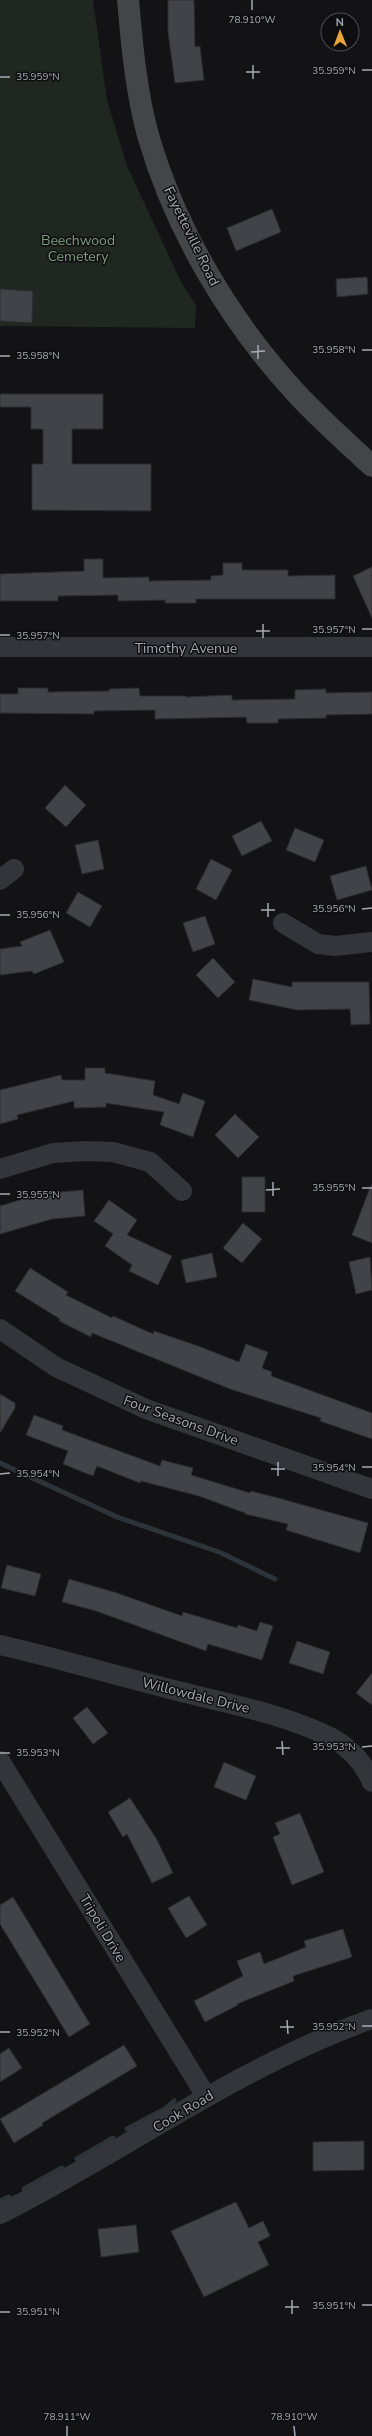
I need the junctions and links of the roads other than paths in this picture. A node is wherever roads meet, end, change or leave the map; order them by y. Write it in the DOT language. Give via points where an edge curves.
graph roads {
  1 [pos="128,0"];
  2 [pos="372,466"];
  3 [pos="0,647"];
  4 [pos="372,647"];
  5 [pos="282,923"];
  6 [pos="372,942"];
  7 [pos="0,1169"];
  8 [pos="182,1191"];
  9 [pos="0,1329"];
  10 [pos="372,1489"];
  11 [pos="0,1645"];
  12 [pos="1,1765"];
  13 [pos="372,1782"];
  14 [pos="372,2019"];
  15 [pos="206,2096"];
  16 [pos="0,2214"];
  1 -- 2 [label="main road, Fayetteville Road" via="136,73 148,134 170,195 203,265 235,315 286,381"];
  3 -- 4 [label="street, Timothy Avenue"];
  5 -- 6 [label="street" via="318,944 335,946"];
  7 -- 8 [label="street" via="53,1153 87,1150 113,1152 150,1162"];
  9 -- 10 [label="street, Four Seasons Drive" via="56,1367 146,1409"];
  11 -- 13 [label="street, Willowdale Drive" via="258,1711 309,1728 333,1739 350,1751 359,1760"];
  12 -- 15 [label="street, Tripoli Drive"];
  14 -- 15 [label="street, Cook Road" via="286,2054"];
  15 -- 16 [label="street, Cook Road" via="73,2175"];
}
